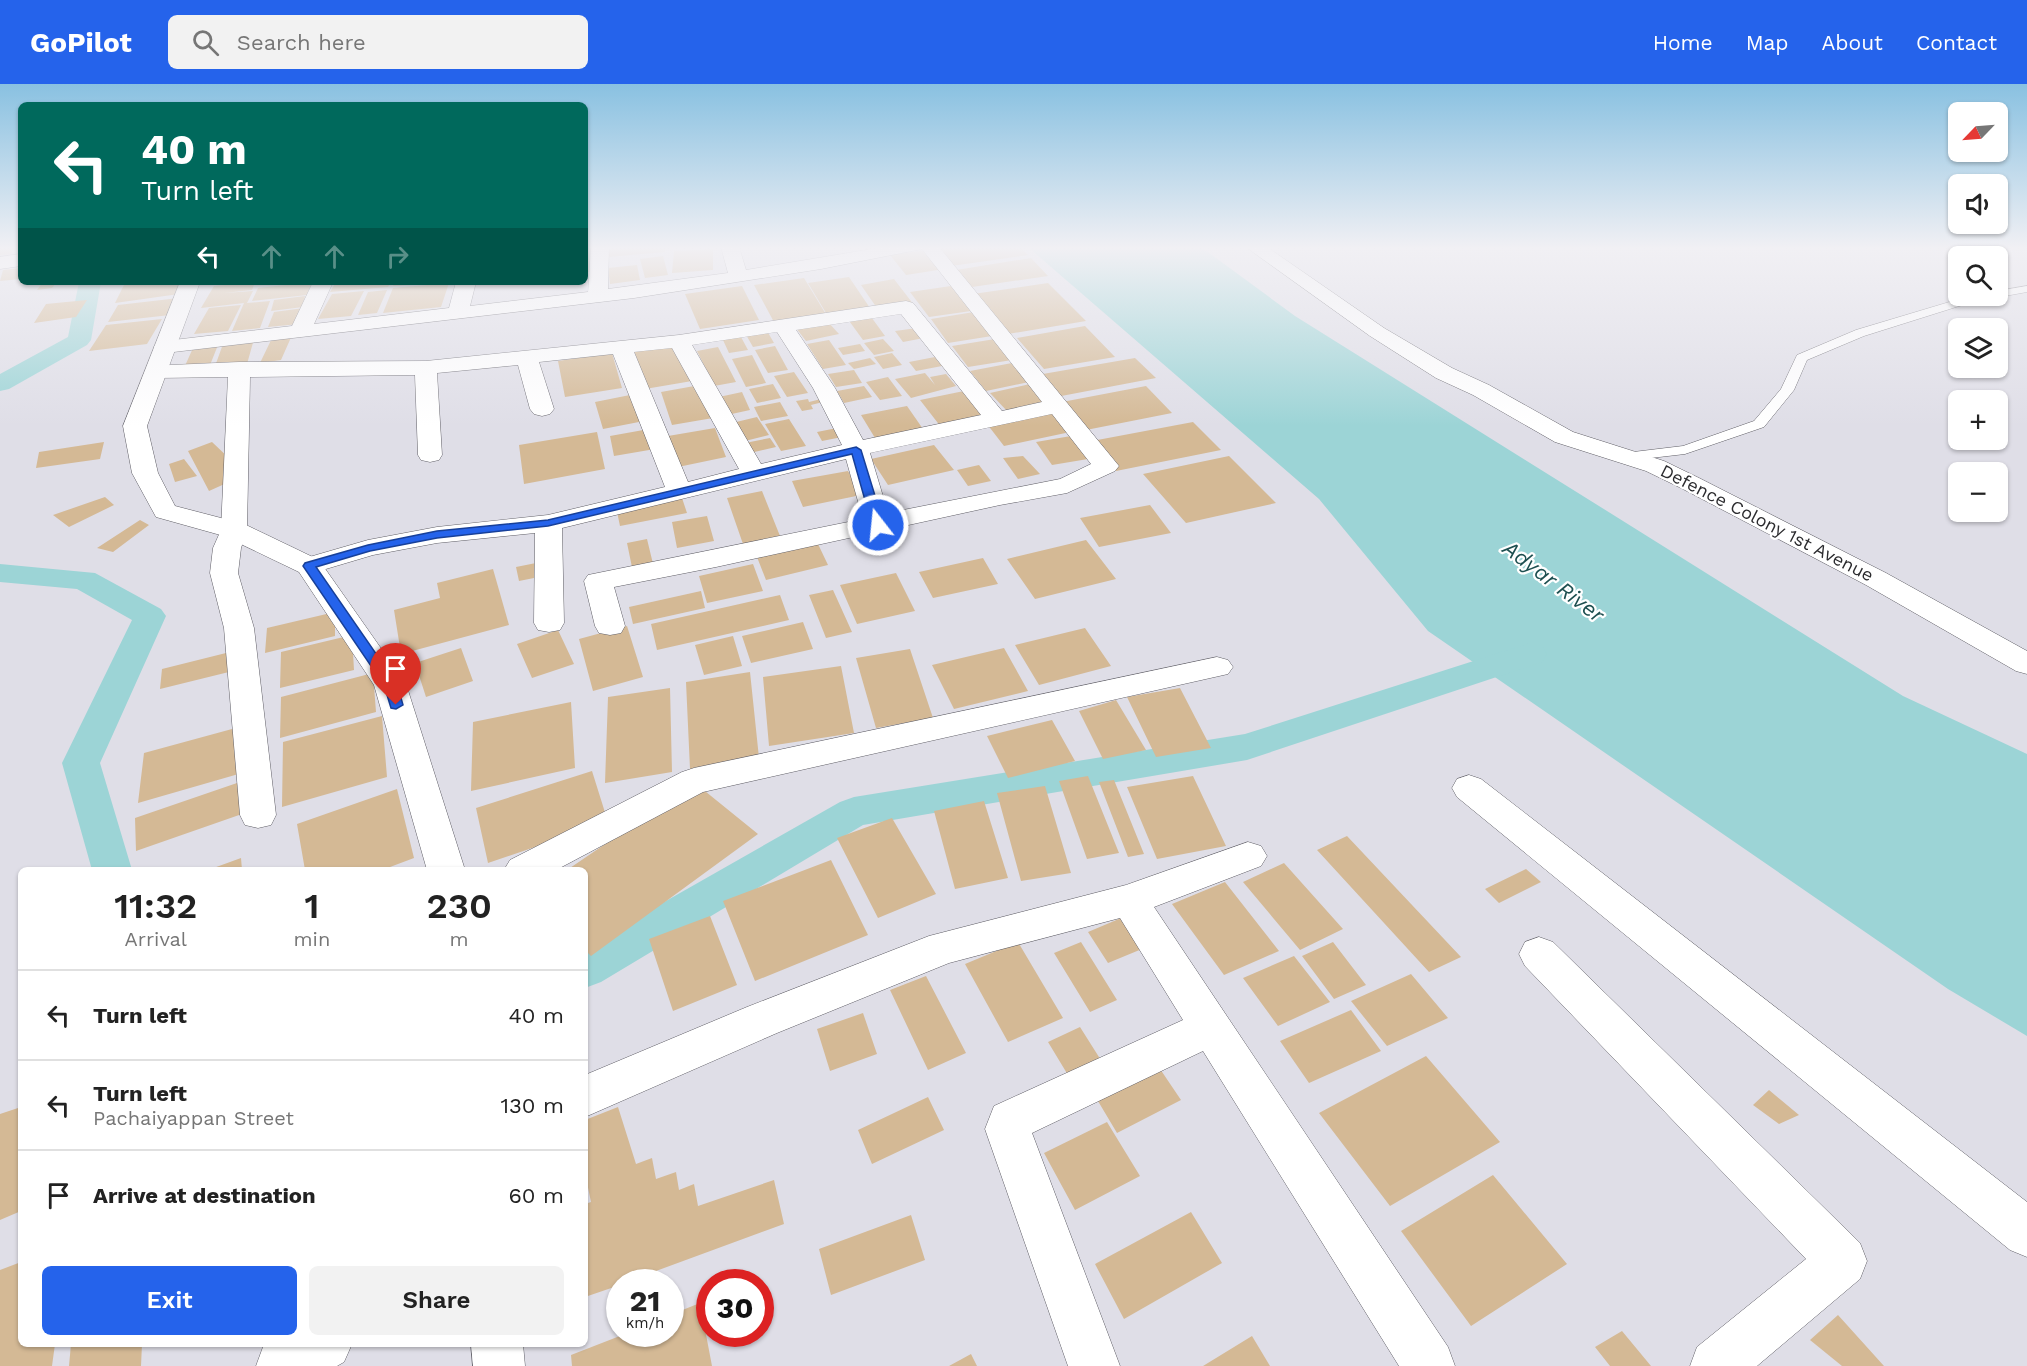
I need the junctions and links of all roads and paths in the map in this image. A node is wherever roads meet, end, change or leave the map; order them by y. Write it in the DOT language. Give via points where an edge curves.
graph roads {
  1 [pos="181,307"];
  2 [pos="311,307"];
  3 [pos="460,307"];
  4 [pos="514,307"];
  5 [pos="978,307"];
  6 [pos="1341,307"];
  7 [pos="1942,307"];
  8 [pos="458,314"];
  9 [pos="783,325"];
  10 [pos="300,331"];
  11 [pos="679,340"];
  12 [pos="621,348"];
  13 [pos="526,356"];
  14 [pos="161,359"];
  15 [pos="426,368"];
  16 [pos="239,369"];
  17 [pos="1058,406"];
  18 [pos="542,409"];
  19 [pos="996,419"];
  20 [pos="856,450"];
  21 [pos="430,455"];
  22 [pos="1625,457"];
  23 [pos="755,475"];
  24 [pos="679,491"];
  25 [pos="548,523"];
  26 [pos="878,525"];
  27 [pos="234,530"];
  28 [pos="309,566"];
  29 [pos="549,623"];
  30 [pos="610,626"];
  31 [pos="2027,664"];
  32 [pos="1217,667"];
  33 [pos="1469,789"];
  34 [pos="258,815"];
  35 [pos="1248,856"];
  36 [pos="445,867"];
  37 [pos="529,867"];
  38 [pos="1129,900"];
  39 [pos="1539,954"];
  40 [pos="1211,1027"];
  41 [pos="588,1095"];
  42 [pos="2027,1233"];
  43 [pos="320,1347"];
  44 [pos="497,1347"];
  45 [pos="282,1366"];
  46 [pos="499,1366"];
  47 [pos="1094,1366"];
  48 [pos="1429,1366"];
  49 [pos="1716,1366"];
  1 -- 14 [label="street"];
  2 -- 10 [label="street"];
  3 -- 8 [label="street"];
  4 -- 8 [label="street"];
  5 -- 17 [label="street"];
  6 -- 22 [label="street, Defence Colony 1st Avenue" via="1444,373 1564,437"];
  7 -- 22 [label="lane" via="1860,333 1803,358 1787,390 1759,424 1685,450"];
  8 -- 10 [label="street"];
  9 -- 11 [label="street"];
  9 -- 19 [label="street" via="906,307"];
  9 -- 20 [label="street" via="824,388"];
  10 -- 14 [label="street"];
  11 -- 12 [label="street"];
  11 -- 23 [label="street"];
  12 -- 13 [label="street"];
  12 -- 24 [label="street"];
  13 -- 15 [label="street"];
  13 -- 18 [label="street"];
  14 -- 16 [label="street"];
  14 -- 27 [label="street" via="135,426 145,473 165,511"];
  15 -- 16 [label="street"];
  15 -- 21 [label="street"];
  16 -- 27 [label="street"];
  17 -- 19 [label="street"];
  17 -- 26 [label="street" via="1106,466 1066,485"];
  19 -- 20 [label="street"];
  20 -- 23 [label="street"];
  20 -- 26 [label="street"];
  22 -- 31 [label="street, Defence Colony 1st Avenue" via="1690,483 1876,579"];
  23 -- 24 [label="street"];
  24 -- 25 [label="street"];
  25 -- 28 [label="street" via="437,535 368,548"];
  25 -- 29 [label="street"];
  26 -- 30 [label="street" via="598,581"];
  27 -- 28 [label="street"];
  27 -- 34 [label="street" via="226,548 224,573 239,628"];
  28 -- 36 [label="street" via="390,684"];
  32 -- 37 [label="street" via="694,781"];
  33 -- 42 [label="street"];
  35 -- 38 [label="street"];
  38 -- 40 [label="street"];
  38 -- 41 [label="street" via="943,948"];
  39 -- 49 [label="street" via="1842,1261"];
  40 -- 47 [label="street" via="1010,1121 1008,1129"];
  40 -- 48 [label="street"];
  43 -- 45 [label="street"];
  44 -- 46 [label="street"];
}
